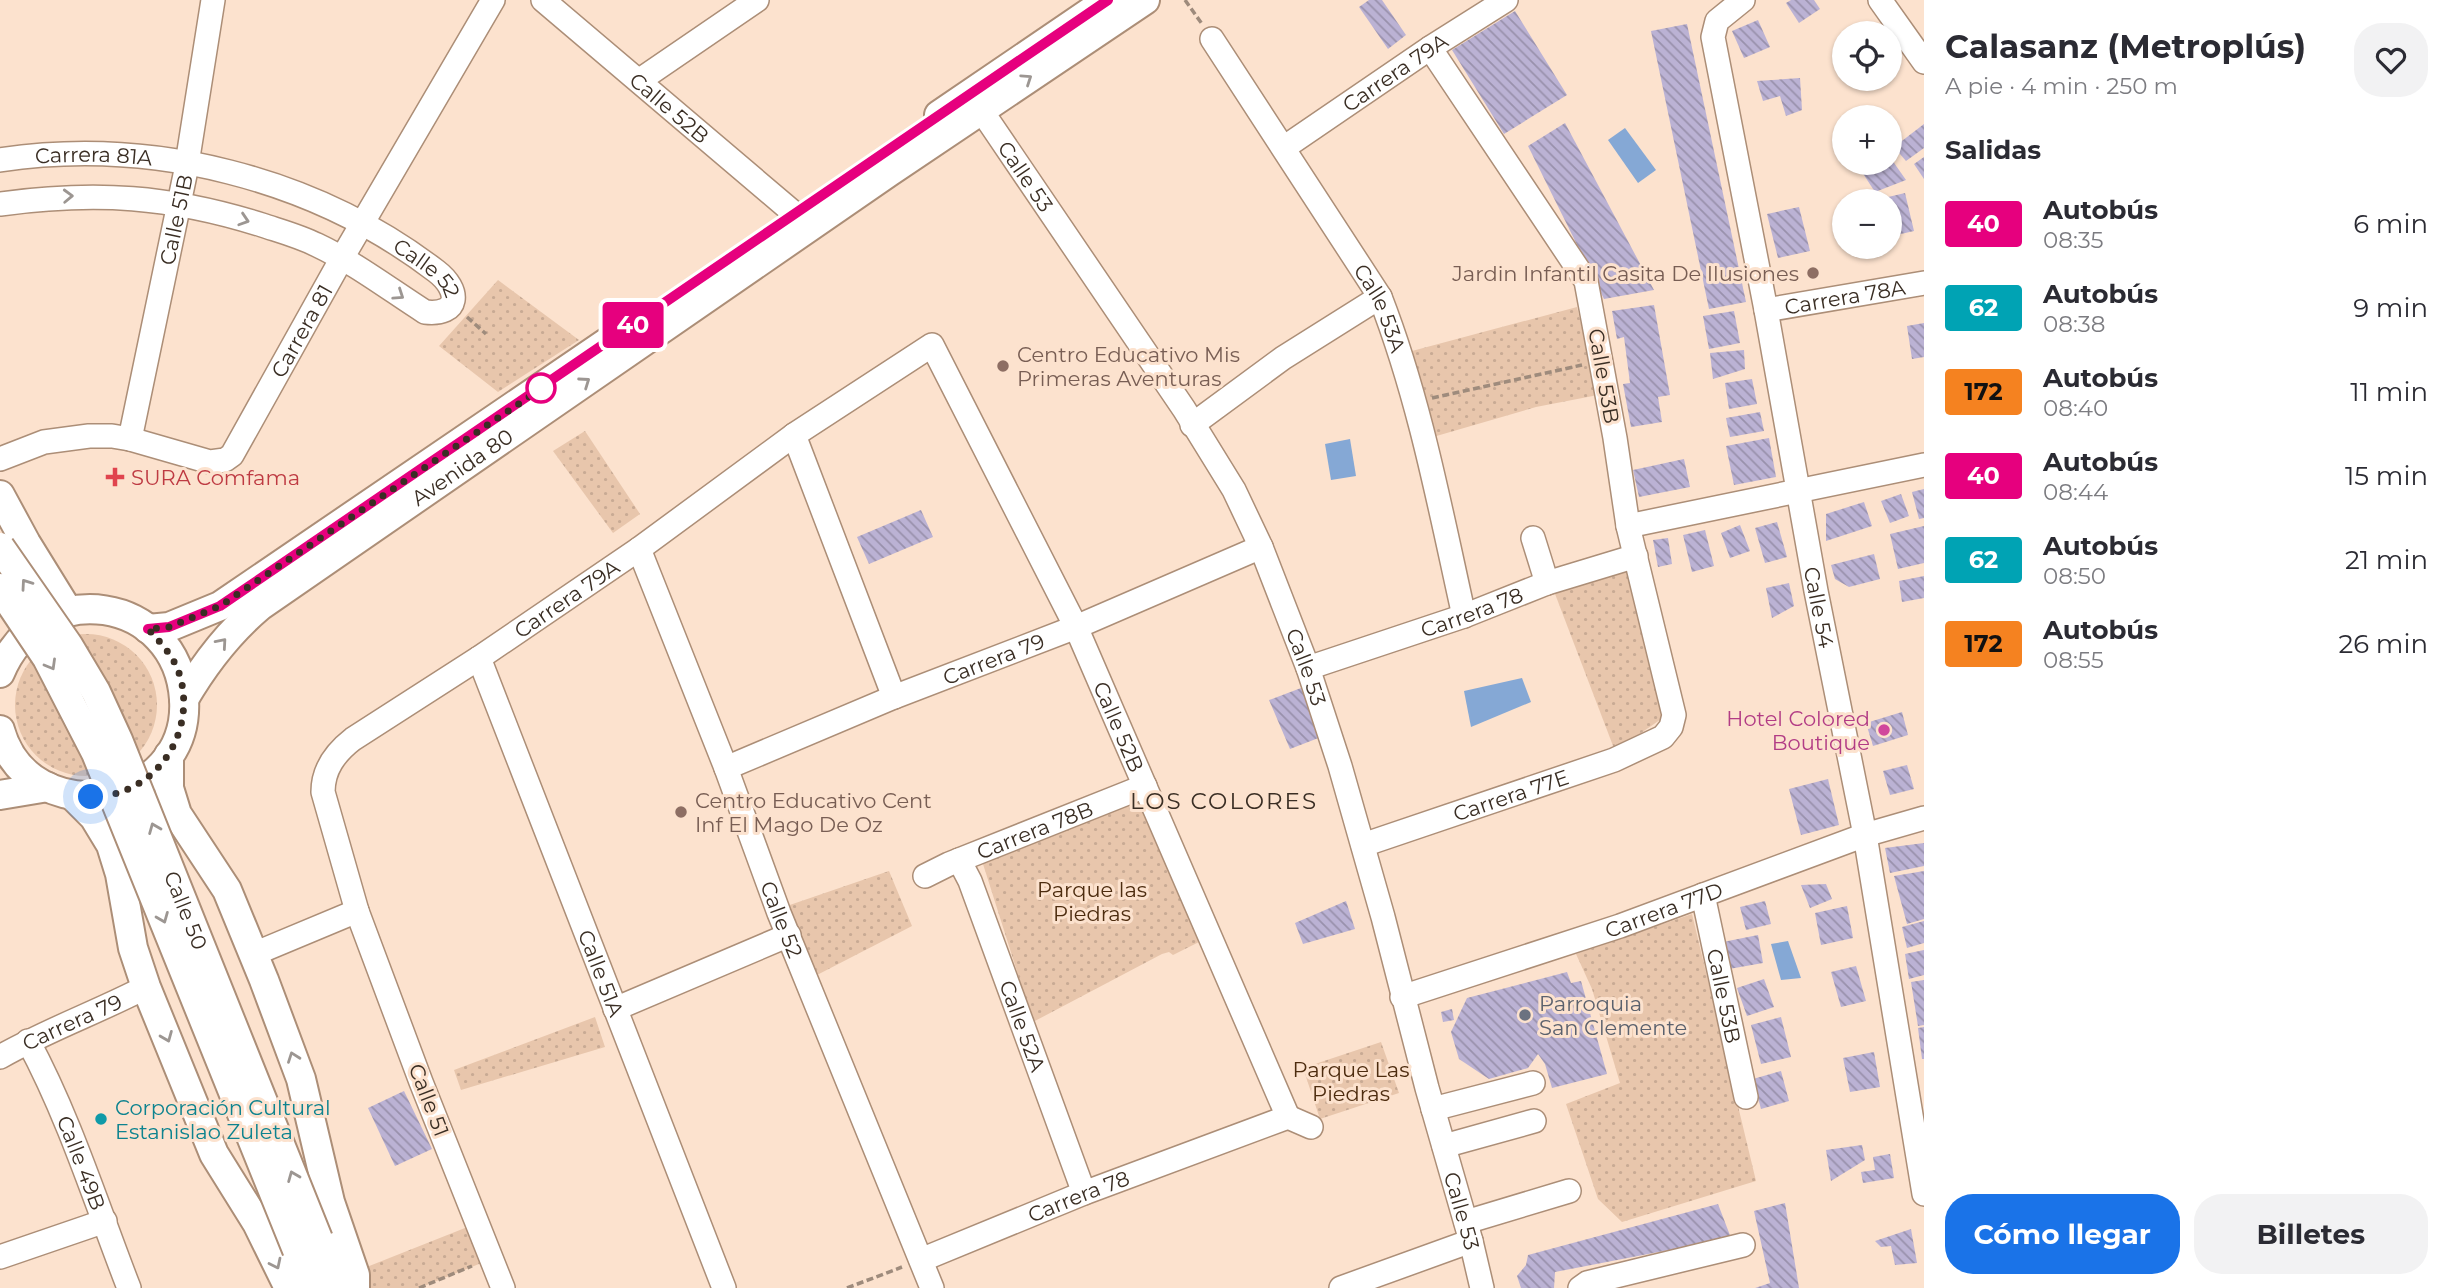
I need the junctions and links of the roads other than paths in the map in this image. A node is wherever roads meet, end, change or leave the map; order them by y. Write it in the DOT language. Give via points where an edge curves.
graph roads {
  1 [pos="213,0"];
  2 [pos="493,0"];
  3 [pos="543,0"];
  4 [pos="757,0"];
  5 [pos="1108,0"];
  6 [pos="1144,0"];
  7 [pos="1506,0"];
  8 [pos="1743,0"];
  9 [pos="1880,0"];
  10 [pos="1212,39"];
  11 [pos="1430,48"];
  12 [pos="1924,62"];
  13 [pos="640,80"];
  14 [pos="981,110"];
  15 [pos="1284,147"];
  16 [pos="0,160"];
  17 [pos="187,163"];
  18 [pos="178,203"];
  19 [pos="0,204"];
  20 [pos="795,214"];
  21 [pos="362,223"];
  22 [pos="342,258"];
  23 [pos="1924,283"];
  24 [pos="1380,297"];
  25 [pos="1766,310"];
  26 [pos="932,345"];
  27 [pos="1192,425"];
  28 [pos="794,435"];
  29 [pos="130,439"];
  30 [pos="0,458"];
  31 [pos="1924,465"];
  32 [pos="1798,492"];
  33 [pos="0,495"];
  34 [pos="1628,526"];
  35 [pos="1533,538"];
  36 [pos="0,547"];
  37 [pos="1261,547"];
  38 [pos="639,549"];
  39 [pos="1636,556"];
  40 [pos="1548,583"];
  41 [pos="0,588"];
  42 [pos="68,611"];
  43 [pos="1464,616"];
  44 [pos="0,627"];
  45 [pos="1076,627"];
  46 [pos="148,629"];
  47 [pos="479,658"];
  48 [pos="3,666"];
  49 [pos="1308,667"];
  50 [pos="894,697"];
  51 [pos="184,699"];
  52 [pos="0,730"];
  53 [pos="1657,740"];
  54 [pos="169,755"];
  55 [pos="726,768"];
  56 [pos="1145,786"];
  57 [pos="60,791"];
  58 [pos="0,795"];
  59 [pos="1924,818"];
  60 [pos="1865,835"];
  61 [pos="1363,845"];
  62 [pos="959,860"];
  63 [pos="925,876"];
  64 [pos="1703,895"];
  65 [pos="357,911"];
  66 [pos="789,935"];
  67 [pos="254,954"];
  68 [pos="146,987"];
  69 [pos="1402,997"];
  70 [pos="615,1009"];
  71 [pos="28,1041"];
  72 [pos="0,1057"];
  73 [pos="1533,1083"];
  74 [pos="1746,1097"];
  75 [pos="1433,1109"];
  76 [pos="1288,1118"];
  77 [pos="1534,1121"];
  78 [pos="1311,1127"];
  79 [pos="1444,1146"];
  80 [pos="1569,1191"];
  81 [pos="1084,1193"];
  82 [pos="1924,1194"];
  83 [pos="105,1221"];
  84 [pos="1468,1231"];
  85 [pos="308,1245"];
  86 [pos="1743,1245"];
  87 [pos="0,1257"];
  88 [pos="920,1259"];
  89 [pos="129,1288"];
  90 [pos="289,1288"];
  91 [pos="311,1288"];
  92 [pos="339,1288"];
  93 [pos="355,1288"];
  94 [pos="503,1288"];
  95 [pos="724,1288"];
  96 [pos="932,1288"];
  97 [pos="1341,1288"];
  98 [pos="1482,1288"];
  99 [pos="1580,1288"];
  1 -- 17 [label="street, Calle 51B"];
  2 -- 21 [label="street, Carrera 81"];
  3 -- 13 [label="street, Calle 52B"];
  4 -- 13 [label="street"];
  5 -- 20 [label="main road, Avenida 80"];
  14 -- 6 [label="main road, Avenida 80, one-way"];
  7 -- 11 [label="street, Carrera 79A"];
  8 -- 25 [label="street, Calle 54" via="1717,21 1713,37"];
  9 -- 12 [label="street"];
  10 -- 15 [label="street, Calle 53A"];
  11 -- 15 [label="street, Carrera 79A"];
  11 -- 34 [label="street, Calle 53B" via="1586,281"];
  13 -- 20 [label="street, Calle 52B"];
  14 -- 27 [label="street, Calle 53"];
  51 -- 14 [label="main road, Avenida 80, one-way" via="226,637 260,606"];
  15 -- 24 [label="street, Calle 53A"];
  16 -- 17 [label="street, Carrera 81A" via="99,153"];
  17 -- 18 [label="street, Calle 51B"];
  17 -- 21 [label="street, Calle 52" via="292,193"];
  19 -- 18 [label="street, Carrera 81A, one-way" via="85,196"];
  18 -- 22 [label="street, Calle 52, one-way" via="293,235"];
  18 -- 29 [label="street, Calle 51B"];
  20 -- 46 [label="main road, Avenida 80" via="220,606 169,627"];
  21 -- 22 [label="street, Carrera 81"];
  22 -- 21 [label="street, Calle 52, one-way" via="425,312 446,310 452,302 452,285 439,273"];
  22 -- 29 [label="street, Carrera 81" via="232,455 210,462"];
  23 -- 25 [label="street, Carrera 78A"];
  24 -- 27 [label="street" via="1283,358"];
  24 -- 43 [label="street, Calle 53A" via="1415,402"];
  25 -- 32 [label="street, Calle 54"];
  26 -- 28 [label="street, Carrera 79A"];
  26 -- 45 [label="street, Calle 52B"];
  27 -- 37 [label="street, Calle 53" via="1234,490"];
  28 -- 38 [label="street, Carrera 79A"];
  28 -- 50 [label="street"];
  29 -- 30 [label="street, Carrera 81" via="64,438"];
  31 -- 32 [label="street"];
  32 -- 34 [label="street"];
  32 -- 60 [label="street, Calle 54"];
  33 -- 42 [label="main road"];
  34 -- 39 [label="street, Calle 53B"];
  35 -- 40 [label="street"];
  85 -- 36 [label="main road, Calle 50, one-way, bridge" via="118,740 68,645"];
  37 -- 45 [label="street, Carrera 79"];
  37 -- 49 [label="street, Calle 53"];
  38 -- 47 [label="street, Carrera 79A"];
  38 -- 55 [label="street, Calle 52"];
  39 -- 40 [label="street, Carrera 78"];
  39 -- 53 [label="street, Calle 53B" via="1674,715 1667,732"];
  40 -- 43 [label="street, Carrera 78"];
  41 -- 85 [label="main road, Calle 50, one-way, bridge" via="47,658 96,752"];
  42 -- 46 [label="main road" via="110,611"];
  42 -- 48 [label="main road" via="44,620 22,636"];
  43 -- 49 [label="street, Carrera 78"];
  44 -- 48 [label="main road"];
  45 -- 50 [label="street, Carrera 79"];
  45 -- 56 [label="street, Calle 52B"];
  46 -- 51 [label="main road" via="178,672"];
  47 -- 65 [label="street, Carrera 79A" via="340,749 323,778"];
  47 -- 70 [label="street, Calle 51A"];
  49 -- 61 [label="street, Calle 53"];
  50 -- 55 [label="street, Carrera 79"];
  51 -- 54 [label="main road" via="183,719"];
  52 -- 57 [label="main road" via="13,758 29,775"];
  53 -- 61 [label="street, Carrera 77E" via="1614,760"];
  54 -- 57 [label="main road" via="127,790 100,796"];
  54 -- 67 [label="main road" via="169,789 177,814 228,890"];
  55 -- 66 [label="street, Calle 52"];
  56 -- 62 [label="street, Carrera 78B"];
  56 -- 76 [label="street, Calle 52B"];
  57 -- 58 [label="main road"];
  57 -- 68 [label="main road" via="93,817 111,845 132,948"];
  59 -- 60 [label="street, Carrera 77D"];
  60 -- 64 [label="street, Carrera 77D"];
  60 -- 82 [label="street, Calle 54"];
  61 -- 69 [label="street, Calle 53"];
  62 -- 63 [label="street, Carrera 78B"];
  62 -- 81 [label="street, Calle 52A"];
  64 -- 69 [label="street, Carrera 77D"];
  64 -- 74 [label="street, Calle 53B"];
  65 -- 67 [label="street"];
  65 -- 94 [label="street, Calle 51"];
  66 -- 70 [label="street"];
  66 -- 88 [label="street, Calle 52"];
  93 -- 67 [label="main road, one-way" via="355,1275 316,1152 301,1079"];
  68 -- 71 [label="street, Carrera 79"];
  68 -- 90 [label="main road, one-way" via="214,1154 257,1223"];
  69 -- 75 [label="street, Calle 53"];
  70 -- 95 [label="street, Calle 51A"];
  71 -- 72 [label="street, Carrera 79"];
  71 -- 83 [label="street, Calle 49B"];
  73 -- 75 [label="street"];
  75 -- 79 [label="street, Calle 53"];
  76 -- 78 [label="street"];
  76 -- 81 [label="street, Carrera 78"];
  77 -- 79 [label="street"];
  79 -- 84 [label="street, Calle 53"];
  80 -- 84 [label="street"];
  81 -- 88 [label="street, Carrera 78"];
  83 -- 87 [label="street"];
  83 -- 89 [label="street, Calle 49B"];
  84 -- 97 [label="street"];
  84 -- 98 [label="street, Calle 53"];
  85 -- 91 [label="main road, Calle 50"];
  85 -- 92 [label="main road, Calle 50"];
  86 -- 99 [label="street"];
  88 -- 96 [label="street, Calle 52"];
}
